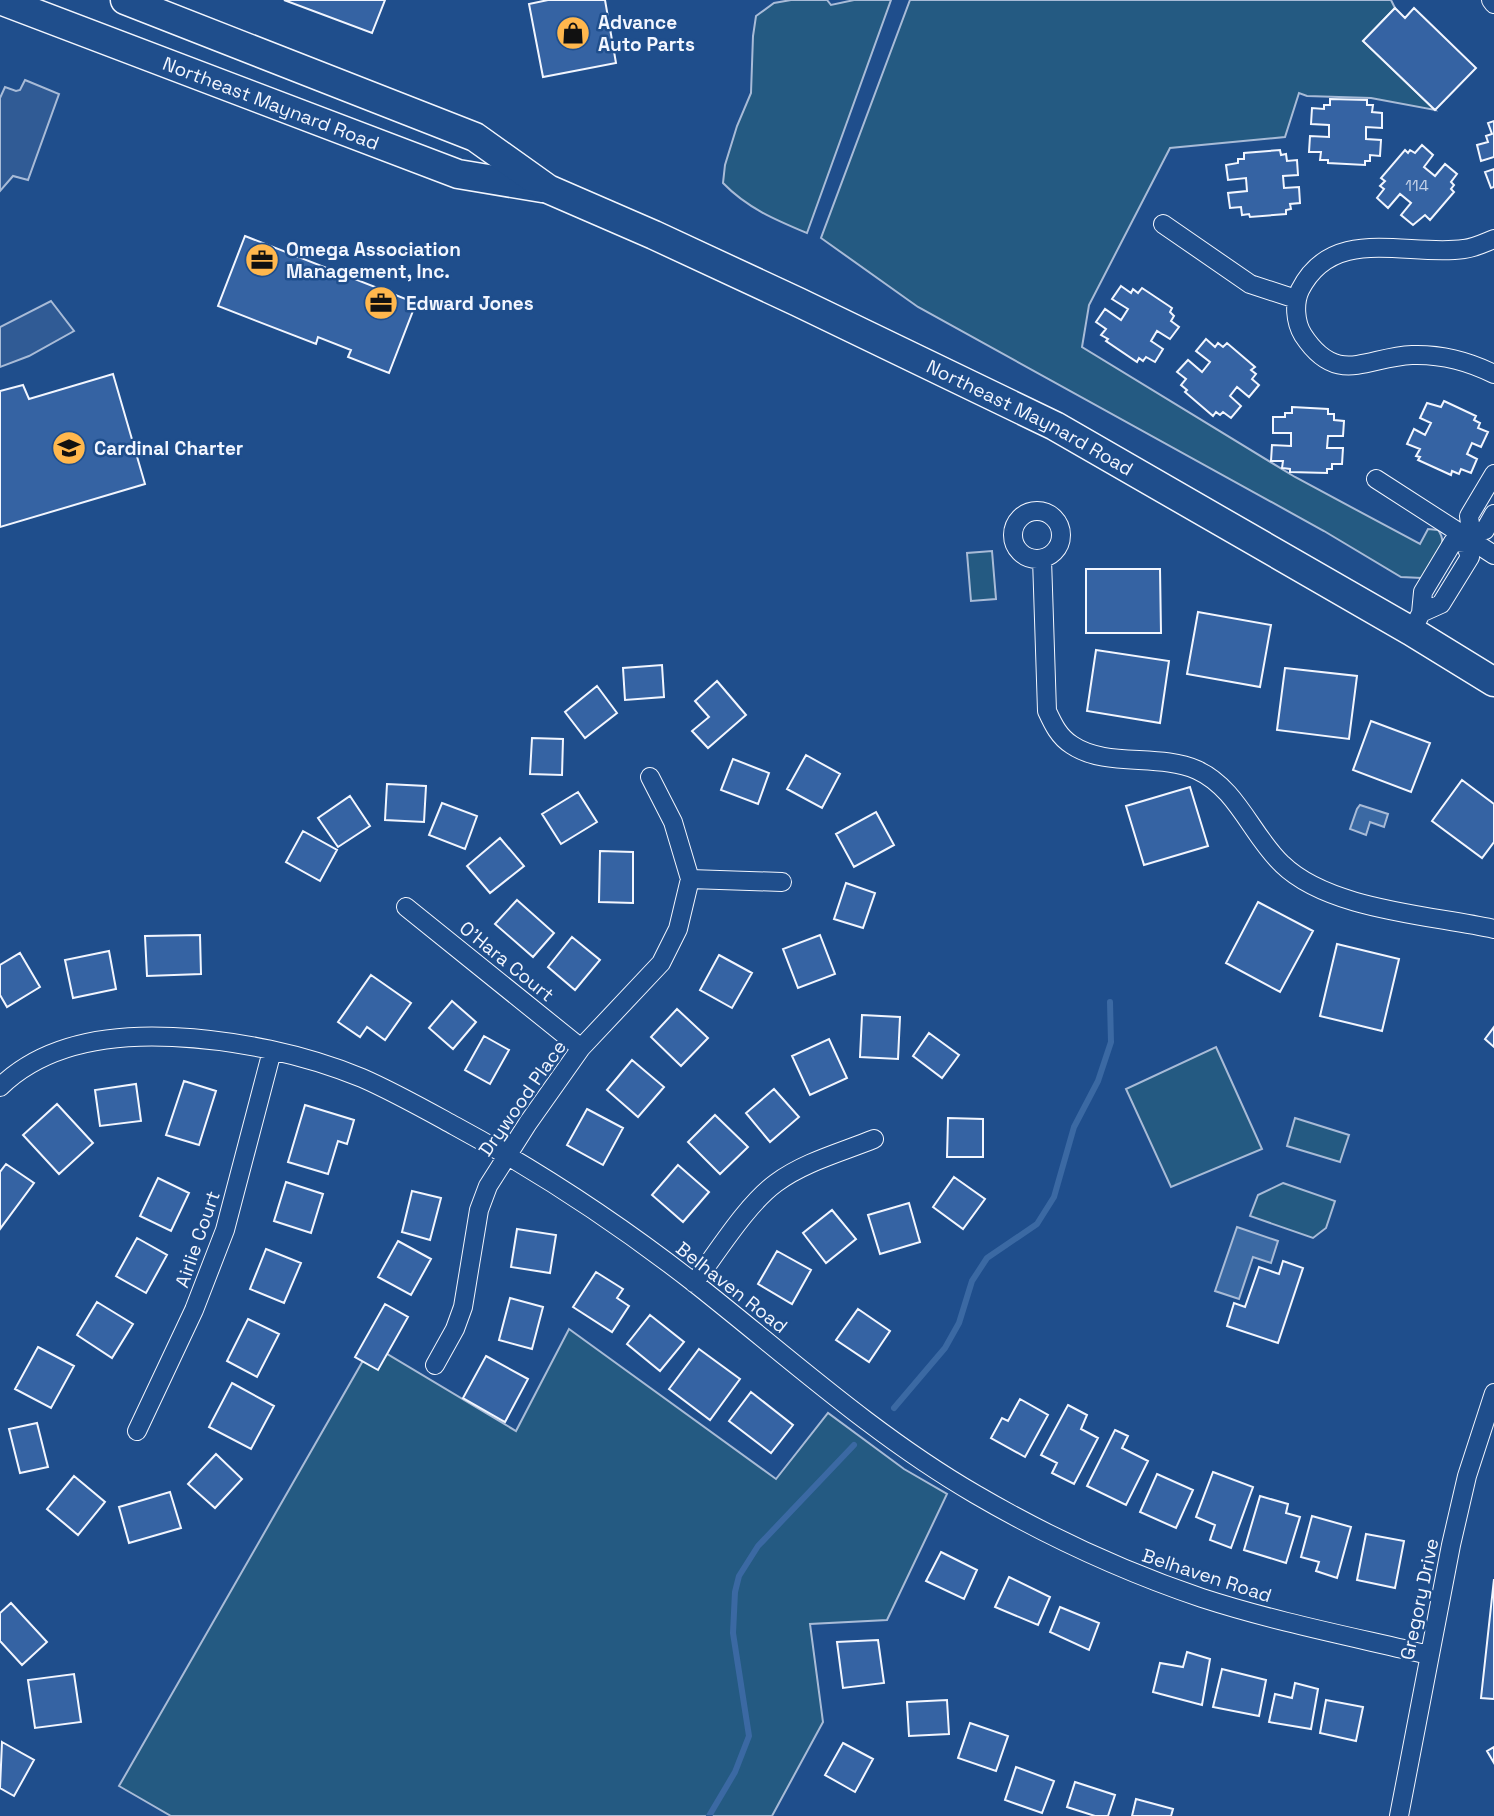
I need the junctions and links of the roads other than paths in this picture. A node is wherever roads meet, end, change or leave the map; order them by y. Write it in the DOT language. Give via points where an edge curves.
graph roads {
  1 [pos="0,0"];
  2 [pos="125,0"];
  3 [pos="548,189"];
  4 [pos="1163,224"];
  5 [pos="1494,239"];
  6 [pos="1296,299"];
  7 [pos="1494,374"];
  8 [pos="1494,474"];
  9 [pos="1376,480"];
  10 [pos="1494,514"];
  11 [pos="1468,538"];
  12 [pos="1494,555"];
  13 [pos="1042,559"];
  14 [pos="1416,622"];
  15 [pos="1494,682"];
  16 [pos="650,777"];
  17 [pos="690,879"];
  18 [pos="782,882"];
  19 [pos="406,907"];
  20 [pos="1494,929"];
  21 [pos="581,1048"];
  22 [pos="272,1051"];
  23 [pos="0,1087"];
  24 [pos="874,1139"];
  25 [pos="507,1154"];
  26 [pos="694,1283"];
  27 [pos="435,1365"];
  28 [pos="1494,1393"];
  29 [pos="137,1431"];
  30 [pos="1429,1656"];
  31 [pos="1399,1816"];
  1 -- 3 [label="main road, Northeast Maynard Road" via="458,174"];
  2 -- 3 [label="main road, Northeast Maynard Road" via="475,136"];
  3 -- 14 [label="main road, Northeast Maynard Road" via="798,302 1055,426"];
  4 -- 6 [label="street" via="1250,285"];
  5 -- 6 [label="street" via="1465,249 1391,247 1334,256 1312,269"];
  6 -- 7 [label="street" via="1299,328 1313,350 1328,360 1348,367 1411,355 1450,358"];
  8 -- 11 [label="street" via="1469,516"];
  9 -- 11 [label="street"];
  10 -- 11 [label="street" via="1485,530"];
  11 -- 12 [label="street"];
  11 -- 14 [label="street" via="1453,542 1423,592"];
  13 -- 20 [label="street" via="1047,711 1056,730 1072,745 1094,754 1180,764 1199,771 1235,803 1280,863 1328,894"];
  14 -- 15 [label="main road, Northeast Maynard Road"];
  16 -- 17 [label="street" via="673,822"];
  17 -- 18 [label="street"];
  17 -- 21 [label="street, Drywood Place" via="678,929 661,963"];
  19 -- 21 [label="street, O'Hara Court"];
  21 -- 25 [label="street, Drywood Place"];
  22 -- 23 [label="street, Belhaven Road" via="192,1038 121,1036 37,1060"];
  22 -- 25 [label="street, Belhaven Road" via="379,1086"];
  22 -- 29 [label="street, Airlie Court" via="222,1240"];
  24 -- 26 [label="street" via="774,1185 753,1205"];
  25 -- 26 [label="street, Belhaven Road" via="583,1201"];
  25 -- 27 [label="street, Drywood Place" via="479,1210 463,1307"];
  26 -- 30 [label="street, Belhaven Road" via="900,1447 1022,1521 1133,1573 1206,1599"];
  28 -- 30 [label="street, Gregory Drive" via="1467,1476"];
  30 -- 31 [label="street, Gregory Drive"];
}
